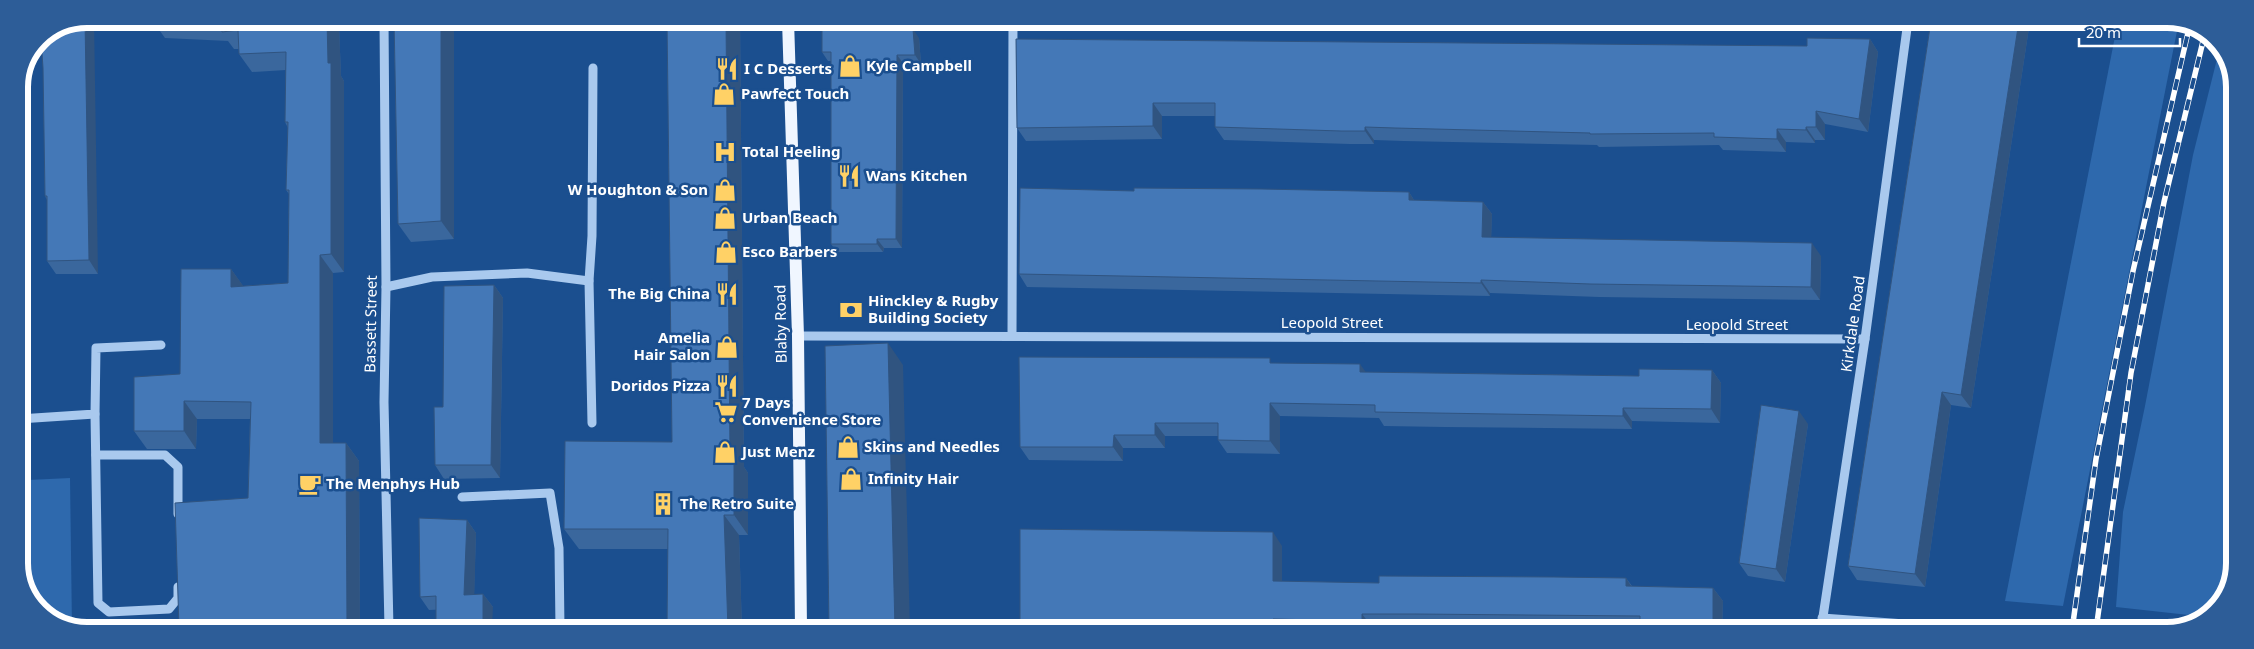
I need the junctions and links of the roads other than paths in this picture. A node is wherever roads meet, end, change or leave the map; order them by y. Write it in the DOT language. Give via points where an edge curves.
graph roads {
  1 [pos="384,28"];
  2 [pos="788,28"];
  3 [pos="1013,28"];
  4 [pos="1907,28"];
  5 [pos="593,68"];
  6 [pos="589,281"];
  7 [pos="386,287"];
  8 [pos="798,336"];
  9 [pos="1012,336"];
  10 [pos="1865,339"];
  11 [pos="161,345"];
  12 [pos="95,414"];
  13 [pos="28,418"];
  14 [pos="592,423"];
  15 [pos="96,456"];
  16 [pos="462,497"];
  17 [pos="178,523"];
  18 [pos="178,580"];
  19 [pos="1822,618"];
  20 [pos="389,622"];
  21 [pos="560,622"];
  22 [pos="801,622"];
  23 [pos="1822,622"];
  24 [pos="1877,622"];
  1 -- 7 [label="street, Bassett Street"];
  2 -- 8 [label="main road, Blaby Road"];
  3 -- 9 [label="street"];
  4 -- 10 [label="street, Kirkdale Road"];
  5 -- 6 [label="street"];
  6 -- 7 [label="street" via="527,273 432,277"];
  6 -- 14 [label="street"];
  7 -- 20 [label="street, Bassett Street" via="384,402"];
  8 -- 9 [label="street, Leopold Street"];
  8 -- 22 [label="main road, Blaby Road"];
  9 -- 10 [label="street, Leopold Street"];
  10 -- 19 [label="street, Kirkdale Road"];
  11 -- 12 [label="street" via="96,348"];
  12 -- 13 [label="street"];
  12 -- 15 [label="street"];
  15 -- 17 [label="street" via="165,455 178,467"];
  15 -- 18 [label="street" via="98,603 108,612 169,609 178,598"];
  16 -- 21 [label="street" via="550,493 559,548"];
  19 -- 23 [label="street, Kirkdale Road"];
  19 -- 24 [label="street"];
}
